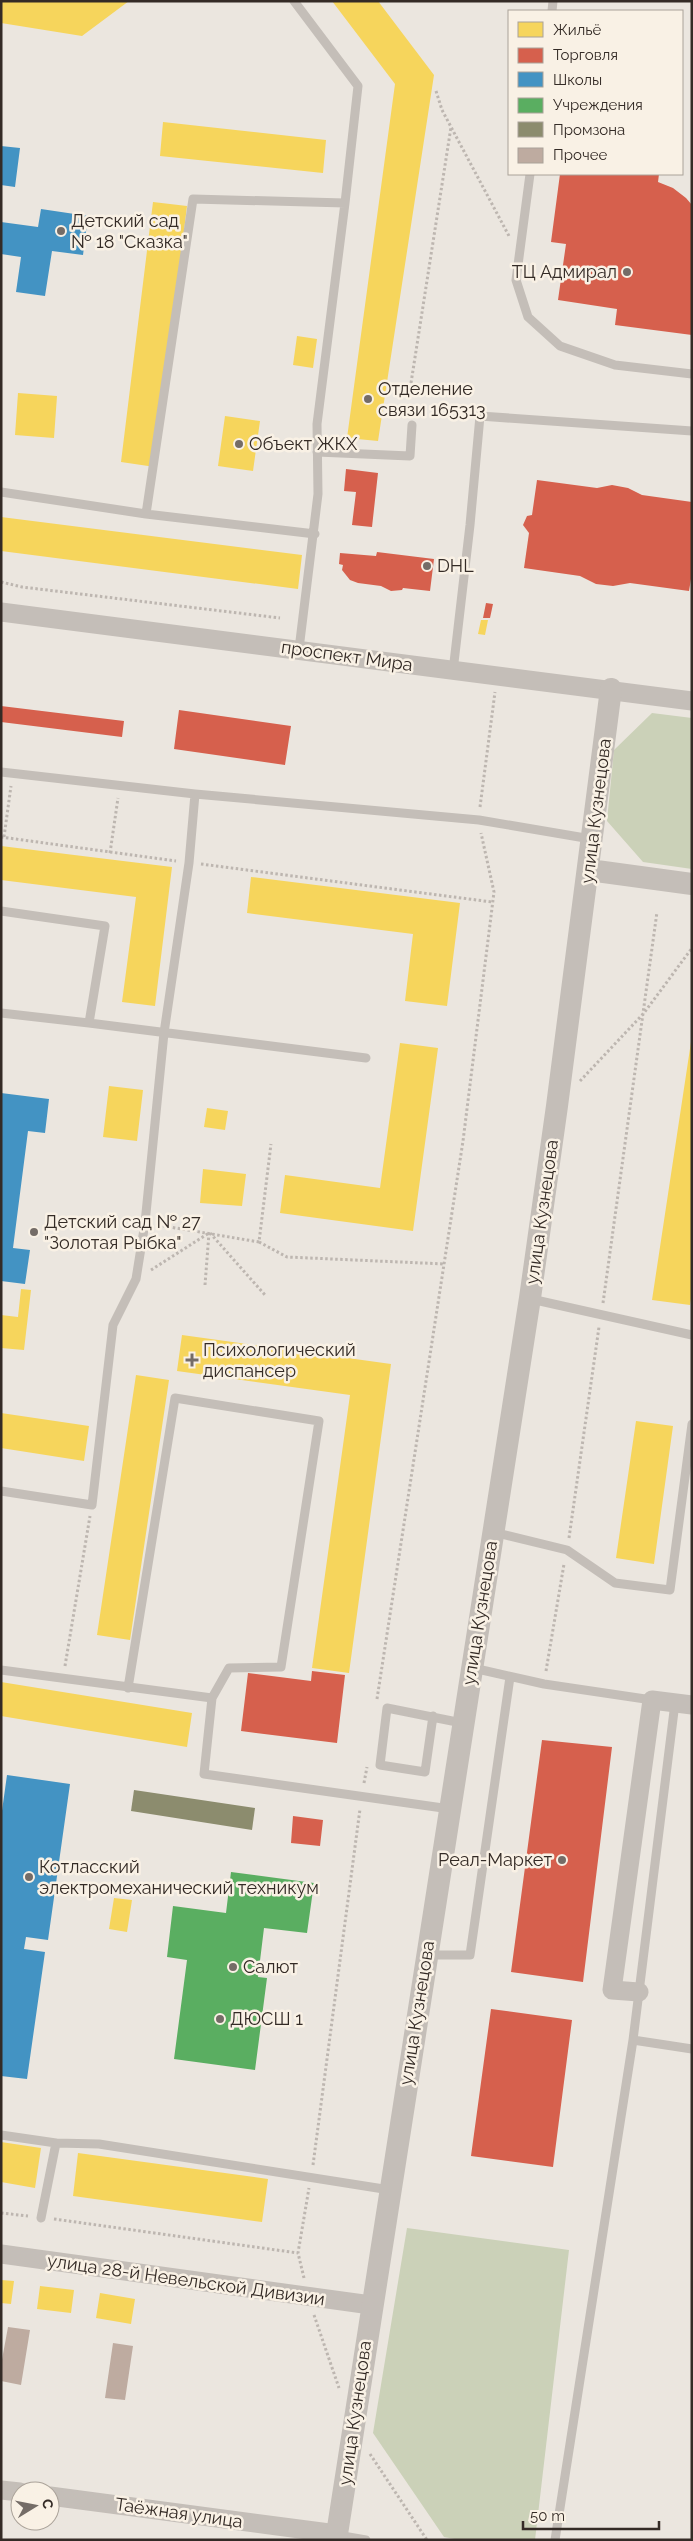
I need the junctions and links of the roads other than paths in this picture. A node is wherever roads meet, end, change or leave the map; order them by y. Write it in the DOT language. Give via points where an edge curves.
graph roads {
  1 [pos="294,1"];
  2 [pos="530,175"];
  3 [pos="346,203"];
  4 [pos="692,374"];
  5 [pos="412,425"];
  6 [pos="692,432"];
  7 [pos="317,452"];
  8 [pos="1,492"];
  9 [pos="146,514"];
  10 [pos="315,534"];
  11 [pos="1,612"];
  12 [pos="300,650"];
  13 [pos="453,671"];
  14 [pos="611,689"];
  15 [pos="692,701"];
  16 [pos="1,772"];
  17 [pos="195,794"];
  18 [pos="592,839"];
  19 [pos="589,870"];
  20 [pos="692,884"];
  21 [pos="1,911"];
  22 [pos="1,1012"];
  23 [pos="89,1023"];
  24 [pos="164,1033"];
  25 [pos="366,1058"];
  26 [pos="530,1298"];
  27 [pos="692,1335"];
  28 [pos="692,1424"];
  29 [pos="1,1491"];
  30 [pos="493,1532"];
  31 [pos="471,1667"];
  32 [pos="1,1670"];
  33 [pos="510,1677"];
  34 [pos="128,1688"];
  35 [pos="212,1698"];
  36 [pos="652,1700"];
  37 [pos="684,1704"];
  38 [pos="433,1716"];
  39 [pos="462,1723"];
  40 [pos="450,1809"];
  41 [pos="426,1955"];
  42 [pos="639,1992"];
  43 [pos="633,2040"];
  44 [pos="692,2049"];
  45 [pos="1,2135"];
  46 [pos="56,2143"];
  47 [pos="390,2190"];
  48 [pos="41,2218"];
  49 [pos="1,2254"];
  50 [pos="371,2305"];
  51 [pos="60,2497"];
  52 [pos="337,2534"];
  53 [pos="366,2540"];
  54 [pos="555,2540"];
  1 -- 3 [label="lane" via="358,86"];
  2 -- 4 [label="lane" via="516,280 528,317 560,346 615,365"];
  3 -- 7 [label="lane" via="317,424"];
  3 -- 9 [label="lane" via="192,198"];
  5 -- 7 [label="lane" via="410,456"];
  6 -- 13 [label="lane" via="480,416"];
  7 -- 10 [label="lane" via="319,486"];
  8 -- 9 [label="lane"];
  9 -- 10 [label="lane"];
  10 -- 12 [label="lane"];
  11 -- 12 [label="street, проспект Мира"];
  12 -- 13 [label="street, проспект Мира"];
  13 -- 14 [label="street, проспект Мира"];
  14 -- 15 [label="street, проспект Мира"];
  14 -- 18 [label="street, улица Кузнецова"];
  16 -- 17 [label="lane"];
  17 -- 18 [label="lane" via="479,820"];
  17 -- 24 [label="lane" via="189,863"];
  18 -- 19 [label="street, улица Кузнецова"];
  19 -- 20 [label="street"];
  19 -- 26 [label="street, улица Кузнецова"];
  21 -- 23 [label="lane" via="105,926"];
  22 -- 23 [label="lane"];
  23 -- 24 [label="lane"];
  24 -- 25 [label="lane"];
  24 -- 29 [label="lane" via="146,1223 136,1279 113,1325 92,1505"];
  26 -- 27 [label="lane"];
  26 -- 30 [label="street, улица Кузнецова"];
  28 -- 30 [label="lane" via="670,1590 615,1583 567,1550"];
  30 -- 31 [label="street, улица Кузнецова"];
  31 -- 33 [label="lane"];
  31 -- 39 [label="street, улица Кузнецова"];
  32 -- 34 [label="lane"];
  33 -- 36 [label="lane"];
  33 -- 41 [label="lane" via="470,1955"];
  34 -- 35 [label="lane"];
  34 -- 35 [label="lane" via="175,1398 319,1421 281,1667 229,1668"];
  35 -- 40 [label="lane" via="204,1774"];
  36 -- 37 [label="street"];
  36 -- 42 [label="street" via="612,1990"];
  37 -- 42 [label="lane"];
  38 -- 38 [label="lane" via="425,1772 380,1765 387,1708"];
  38 -- 39 [label="lane"];
  39 -- 40 [label="street, улица Кузнецова"];
  40 -- 41 [label="street, улица Кузнецова"];
  41 -- 47 [label="street, улица Кузнецова"];
  42 -- 43 [label="lane"];
  43 -- 44 [label="lane"];
  43 -- 54 [label="lane"];
  45 -- 46 [label="lane"];
  46 -- 47 [label="lane" via="99,2144"];
  46 -- 48 [label="lane"];
  47 -- 50 [label="street, улица Кузнецова"];
  49 -- 50 [label="street, улица 28-й Невельской Дивизии"];
  50 -- 52 [label="street, улица Кузнецова"];
  51 -- 52 [label="street, Таёжная улица"];
  52 -- 53 [label="lane"];
}
